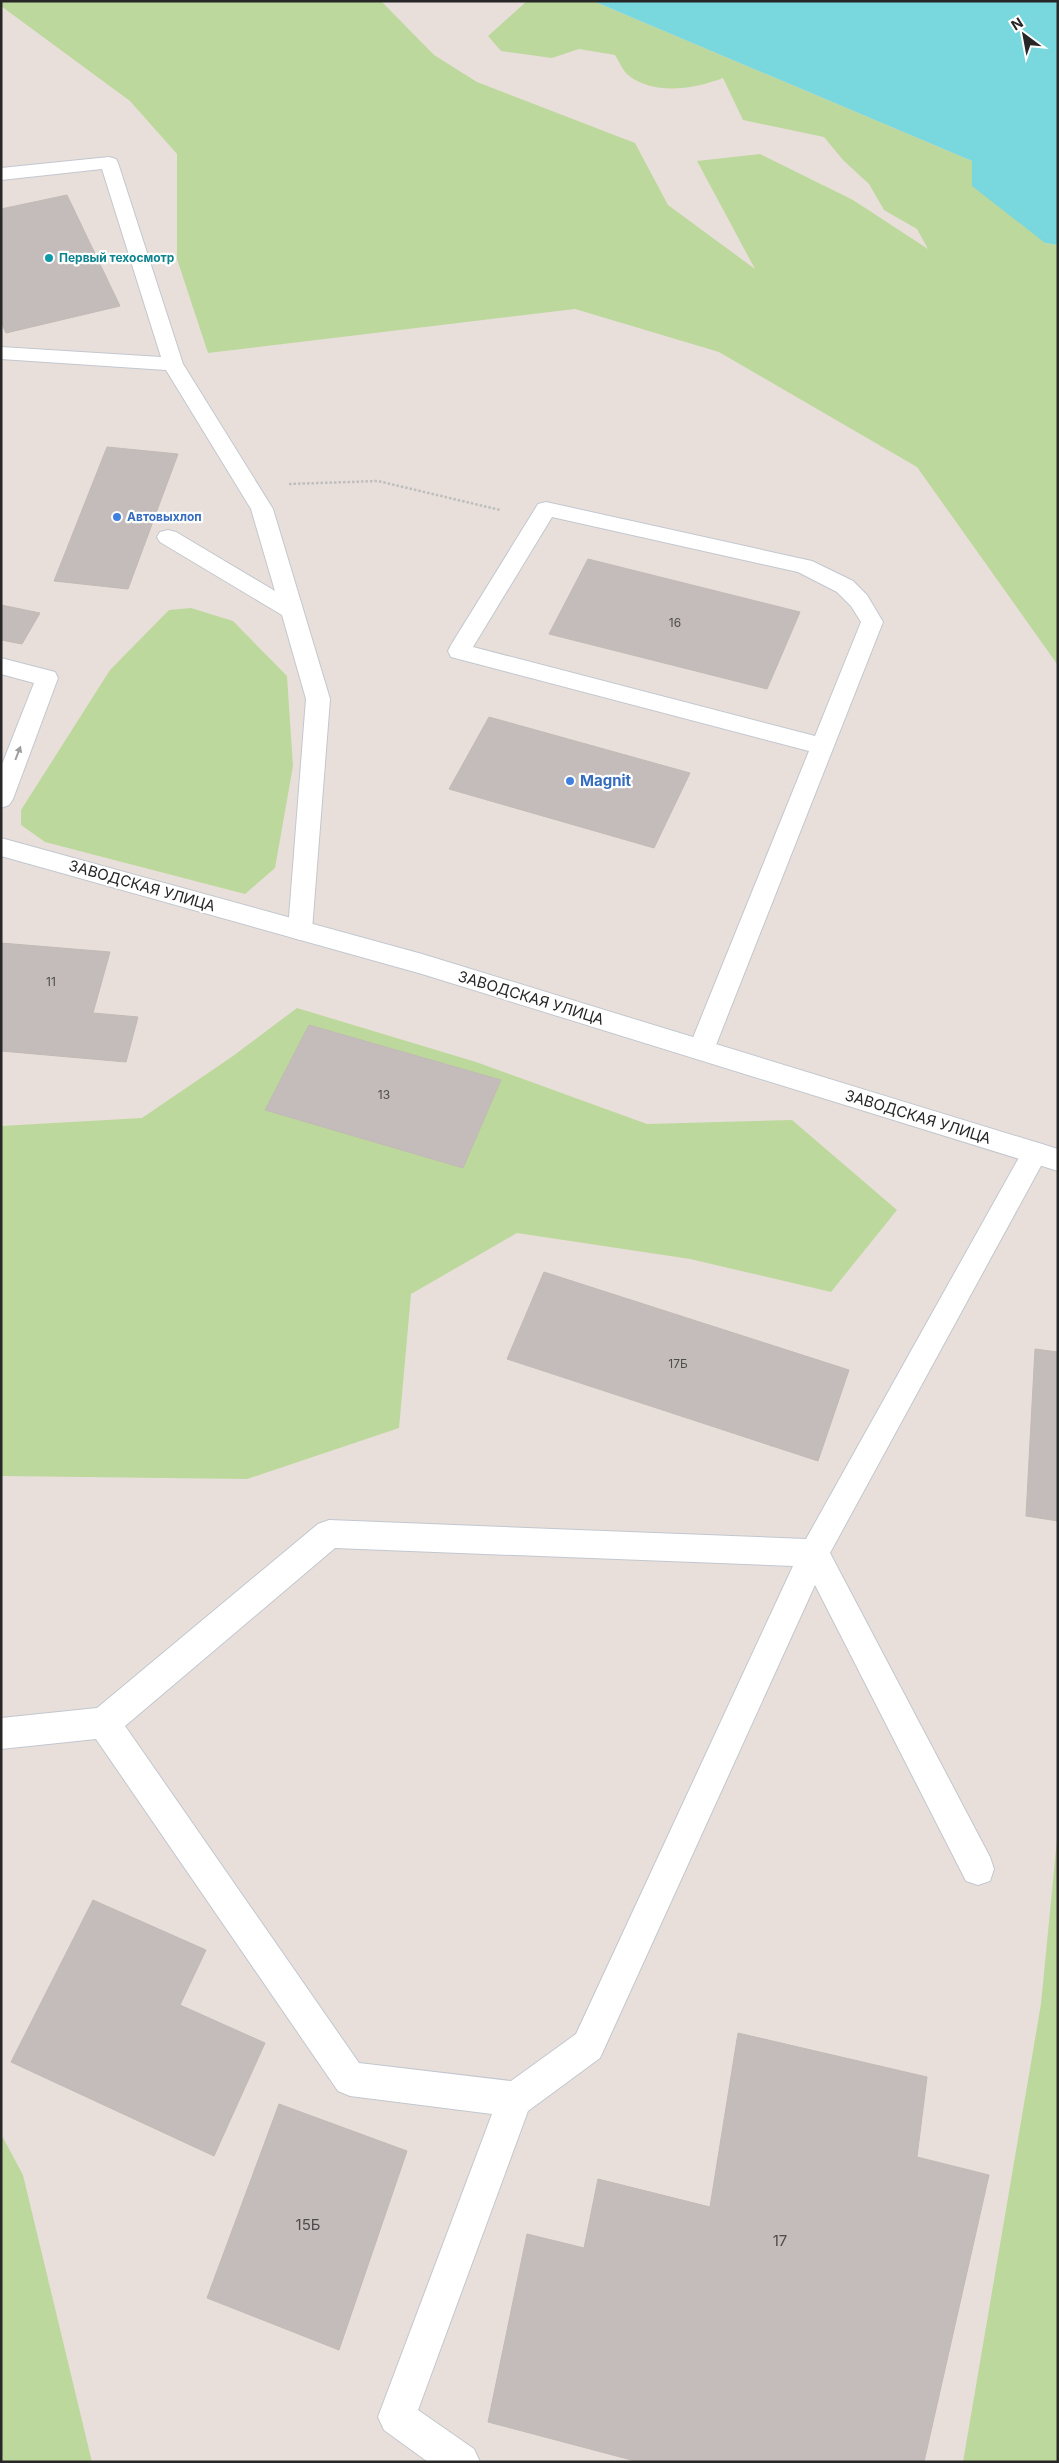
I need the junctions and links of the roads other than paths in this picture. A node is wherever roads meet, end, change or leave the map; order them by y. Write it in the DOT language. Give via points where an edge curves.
graph roads {
  1 [pos="1,174"];
  2 [pos="1,353"];
  3 [pos="173,364"];
  4 [pos="168,537"];
  5 [pos="292,611"];
  6 [pos="1,666"];
  7 [pos="822,746"];
  8 [pos="1,799"];
  9 [pos="1,847"];
  10 [pos="300,930"];
  11 [pos="701,1050"];
  12 [pos="1046,1157"];
  13 [pos="814,1553"];
  14 [pos="104,1723"];
  15 [pos="1,1734"];
  16 [pos="978,1869"];
  17 [pos="515,2099"];
  18 [pos="461,2462"];
  1 -- 3 [label="street" via="110,162"];
  2 -- 3 [label="street"];
  3 -- 5 [label="street" via="262,509"];
  4 -- 5 [label="street"];
  5 -- 10 [label="street" via="318,699"];
  8 -- 6 [label="street, one-way" via="47,678"];
  7 -- 7 [label="street" via="872,622 860,600 836,580 804,566 546,509 459,651"];
  7 -- 11 [label="street"];
  9 -- 10 [label="street, ЗАВОДСКАЯ УЛИЦА"];
  10 -- 11 [label="street, ЗАВОДСКАЯ УЛИЦА"];
  11 -- 12 [label="street, ЗАВОДСКАЯ УЛИЦА"];
  12 -- 13 [label="street"];
  13 -- 14 [label="street" via="329,1534"];
  13 -- 16 [label="street"];
  13 -- 17 [label="street" via="588,2046"];
  14 -- 15 [label="street"];
  14 -- 17 [label="street" via="350,2079"];
  17 -- 18 [label="street" via="398,2417"];
}
